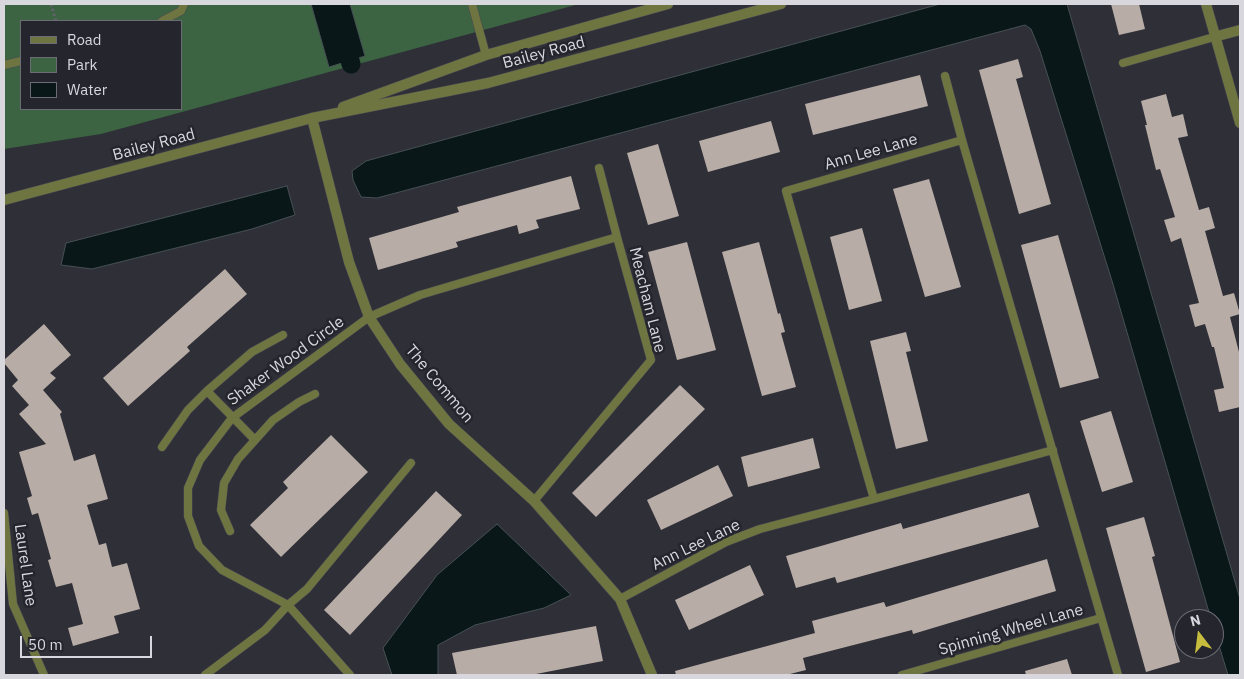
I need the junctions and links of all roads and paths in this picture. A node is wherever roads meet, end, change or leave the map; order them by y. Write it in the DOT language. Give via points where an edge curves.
graph roads {
  1 [pos="51,4"];
  2 [pos="184,4"];
  3 [pos="472,4"];
  4 [pos="668,4"];
  5 [pos="781,4"];
  6 [pos="1206,4"];
  7 [pos="56,20"];
  8 [pos="164,20"];
  9 [pos="1240,30"];
  10 [pos="1214,37"];
  11 [pos="486,55"];
  12 [pos="20,61"];
  13 [pos="1123,63"];
  14 [pos="4,66"];
  15 [pos="946,76"];
  16 [pos="312,118"];
  17 [pos="1240,123"];
  18 [pos="962,140"];
  19 [pos="599,168"];
  20 [pos="4,200"];
  21 [pos="617,237"];
  22 [pos="369,317"];
  23 [pos="283,335"];
  24 [pos="207,391"];
  25 [pos="315,394"];
  26 [pos="232,418"];
  27 [pos="255,440"];
  28 [pos="162,447"];
  29 [pos="1053,450"];
  30 [pos="411,463"];
  31 [pos="874,500"];
  32 [pos="534,501"];
  33 [pos="4,513"];
  34 [pos="230,530"];
  35 [pos="620,599"];
  36 [pos="288,605"];
  37 [pos="1102,618"];
  38 [pos="929,672"];
  39 [pos="347,674"];
  40 [pos="44,675"];
  41 [pos="205,675"];
  42 [pos="652,675"];
  43 [pos="902,675"];
  44 [pos="1118,675"];
  1 -- 7 [label="path"];
  2 -- 8 [label="lane" via="181,11"];
  3 -- 11 [label="lane"];
  4 -- 11 [label="street, Bailey Road"];
  5 -- 16 [label="street, Bailey Road" via="488,83"];
  6 -- 10 [label="street"];
  9 -- 10 [label="street"];
  10 -- 13 [label="lane"];
  10 -- 17 [label="street"];
  11 -- 16 [label="street, Bailey Road"];
  12 -- 14 [label="lane"];
  15 -- 18 [label="lane"];
  16 -- 20 [label="street, Bailey Road"];
  16 -- 22 [label="street, The Common" via="349,262"];
  18 -- 29 [label="lane"];
  18 -- 31 [label="lane, Ann Lee Lane" via="786,191"];
  19 -- 21 [label="lane"];
  21 -- 22 [label="lane, Meacham Lane" via="420,294"];
  21 -- 32 [label="lane, Meacham Lane" via="651,360"];
  22 -- 26 [label="lane, Shaker Wood Circle"];
  22 -- 32 [label="street, The Common" via="400,364 449,424"];
  23 -- 24 [label="lane" via="252,352"];
  24 -- 26 [label="lane"];
  24 -- 28 [label="lane" via="188,410"];
  25 -- 27 [label="lane" via="273,420"];
  26 -- 27 [label="lane"];
  26 -- 36 [label="lane, Shaker Wood Circle" via="200,460 188,488 188,516 199,546 222,570"];
  27 -- 34 [label="lane" via="238,459 224,483 221,510"];
  29 -- 31 [label="lane, Ann Lee Lane"];
  29 -- 37 [label="lane, Spinning Wheel Lane"];
  30 -- 36 [label="lane" via="307,589"];
  31 -- 35 [label="lane, Ann Lee Lane" via="760,529"];
  32 -- 35 [label="street, The Common"];
  33 -- 40 [label="lane, Laurel Lane" via="13,604"];
  35 -- 42 [label="street, The Common"];
  36 -- 39 [label="lane, Shaker Wood Circle"];
  36 -- 41 [label="lane" via="265,630"];
  37 -- 38 [label="lane, Spinning Wheel Lane"];
  37 -- 44 [label="lane, Spinning Wheel Lane"];
  38 -- 43 [label="lane, Spinning Wheel Lane"];
}
